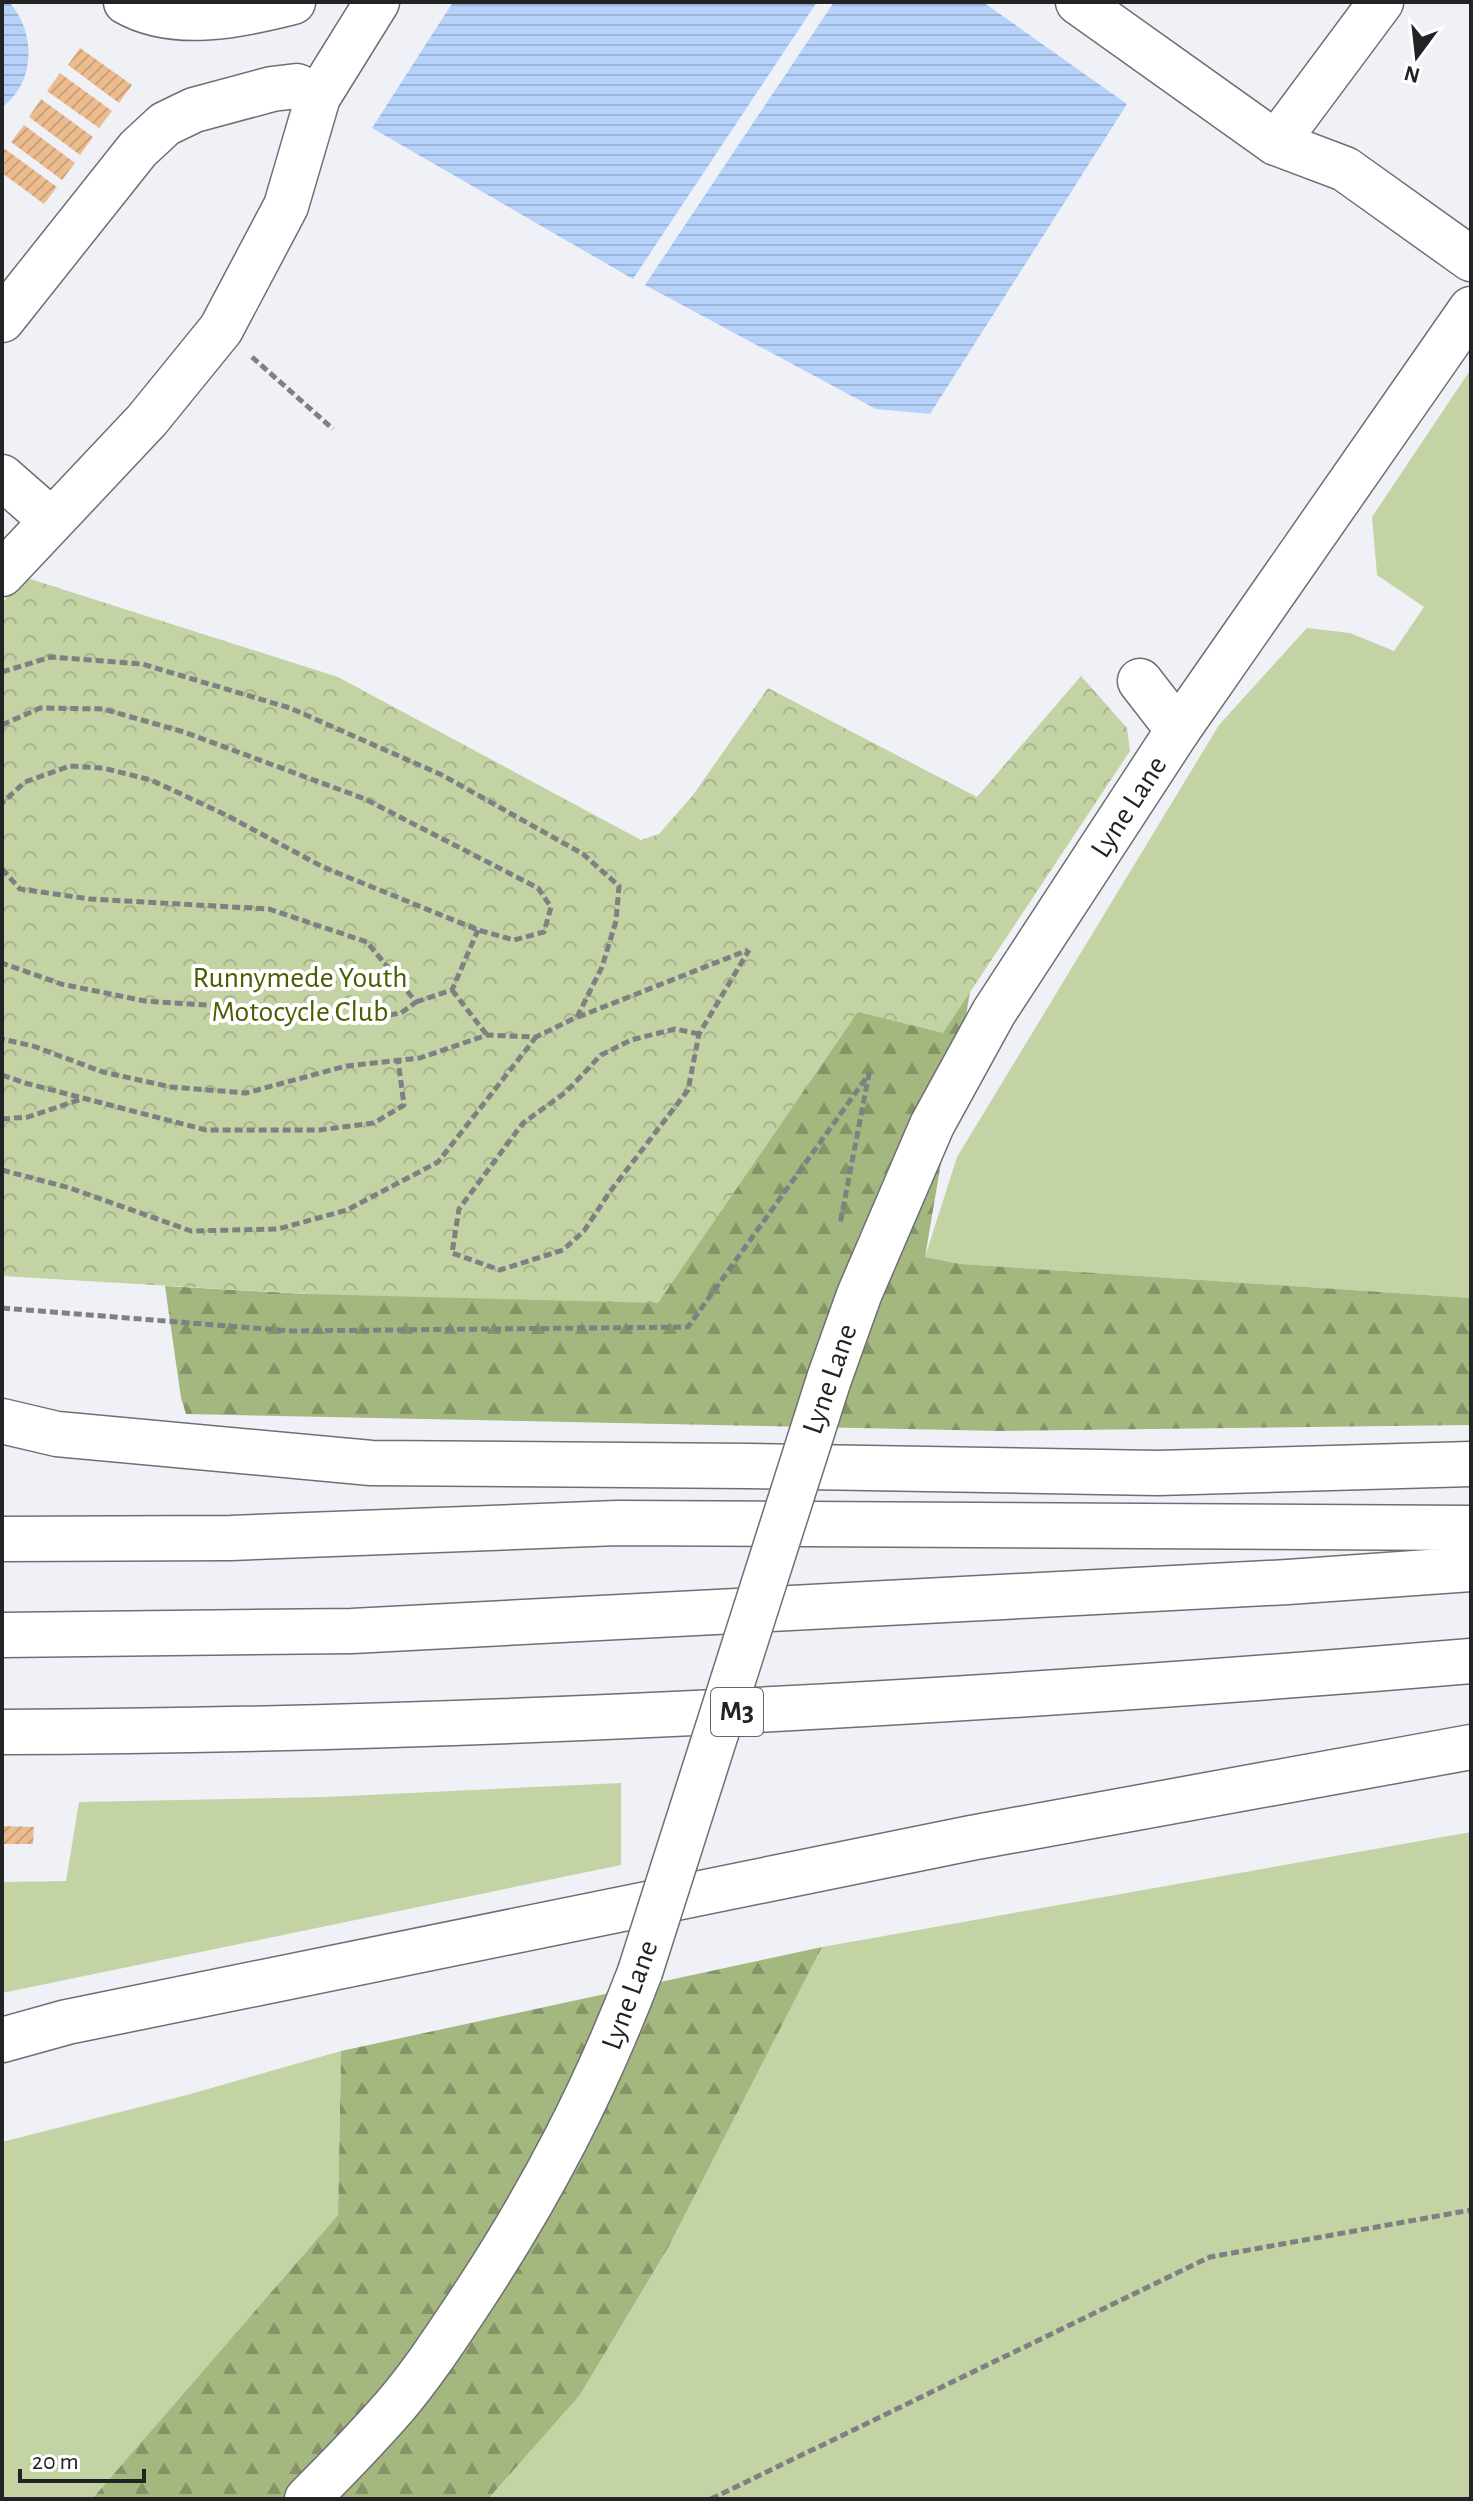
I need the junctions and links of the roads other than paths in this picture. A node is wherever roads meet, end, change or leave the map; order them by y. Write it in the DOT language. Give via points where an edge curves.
graph roads {
  1 [pos="126,2"];
  2 [pos="293,2"];
  3 [pos="377,2"];
  4 [pos="1078,2"];
  5 [pos="1381,2"];
  6 [pos="318,97"];
  7 [pos="1276,143"];
  8 [pos="1471,259"];
  9 [pos="1471,309"];
  10 [pos="2,320"];
  11 [pos="2,477"];
  12 [pos="51,520"];
  13 [pos="2,574"];
  14 [pos="1140,681"];
  15 [pos="1178,730"];
  16 [pos="2,1421"];
  17 [pos="1471,1464"];
  18 [pos="1471,1528"];
  19 [pos="2,1539"];
  20 [pos="1471,1569"];
  21 [pos="2,1635"];
  22 [pos="1471,1661"];
  23 [pos="2,1732"];
  24 [pos="1471,1747"];
  25 [pos="2,2040"];
  26 [pos="307,2499"];
  1 -- 2 [label="main road" via="174,16 210,18"];
  3 -- 6 [label="main road"];
  4 -- 7 [label="main road"];
  5 -- 7 [label="main road"];
  6 -- 10 [label="main road" via="297,86 272,89 194,110 165,124 138,149"];
  6 -- 12 [label="main road" via="286,206 221,329 147,420"];
  7 -- 8 [label="main road" via="1345,169"];
  9 -- 15 [label="main road, Lyne Lane"];
  11 -- 12 [label="main road"];
  12 -- 13 [label="main road"];
  14 -- 15 [label="main road"];
  15 -- 26 [label="main road, Lyne Lane, bridge" via="994,1012 932,1125 859,1295 640,1972 611,2050 567,2142 455,2324 396,2404"];
  16 -- 17 [label="main road" via="57,1434 371,1463 1158,1473"];
  18 -- 19 [label="main road" via="617,1523 231,1538"];
  20 -- 21 [label="main road" via="352,1631"];
  22 -- 23 [label="main road, M3" via="782,1710 533,1722"];
  24 -- 25 [label="main road" via="753,1881 67,2022"];
}
